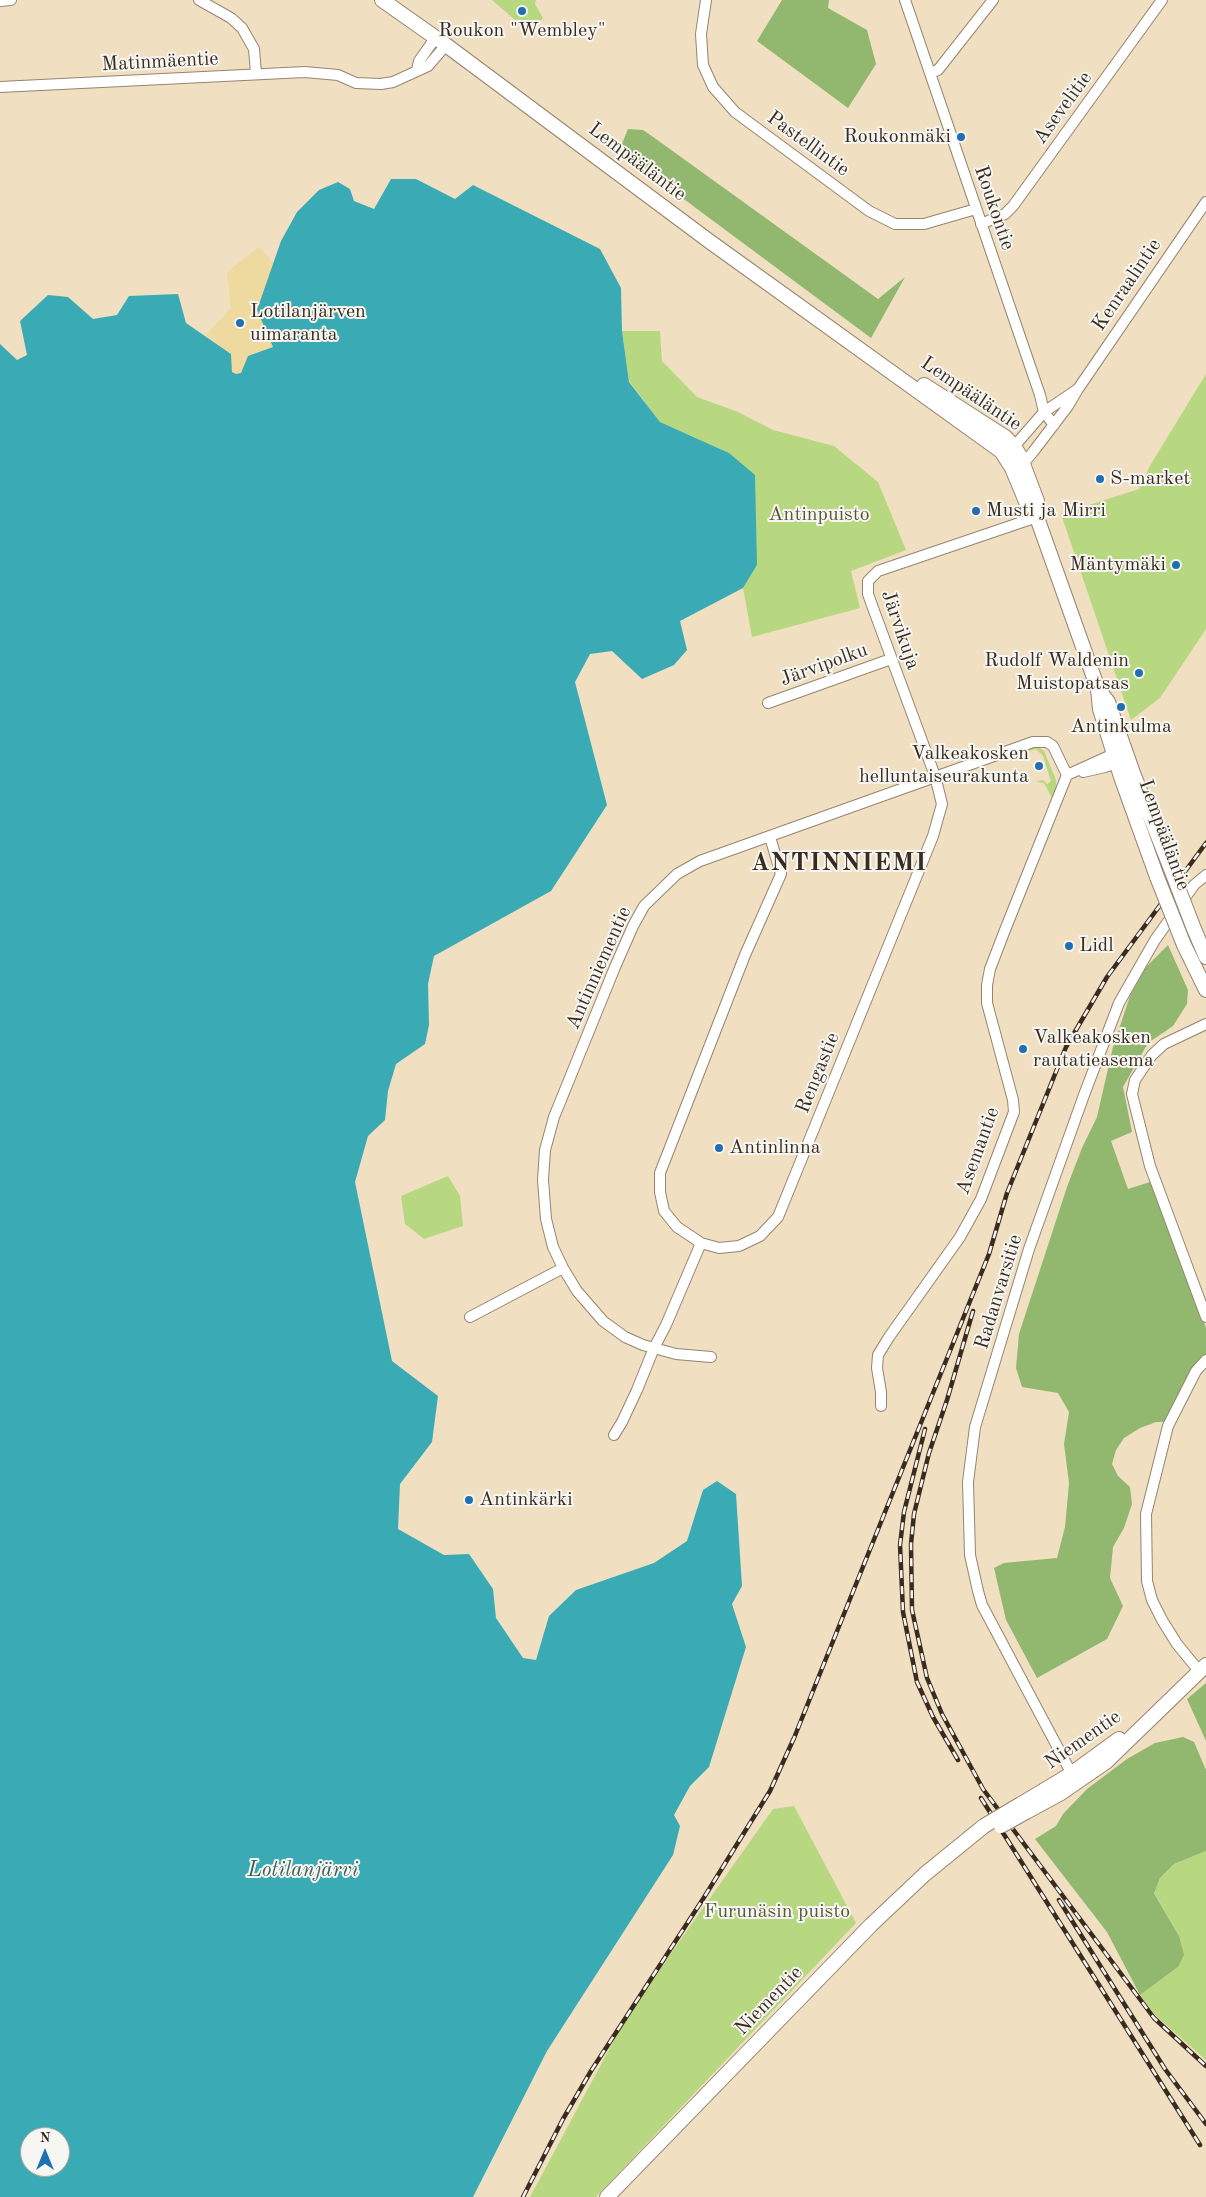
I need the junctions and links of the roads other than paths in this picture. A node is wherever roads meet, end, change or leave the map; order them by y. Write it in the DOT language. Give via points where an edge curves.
graph roads {
  1 [pos="11,0"];
  2 [pos="199,0"];
  3 [pos="382,0"];
  4 [pos="706,0"];
  5 [pos="905,0"];
  6 [pos="993,0"];
  7 [pos="1162,0"];
  8 [pos="0,1"];
  9 [pos="441,41"];
  10 [pos="256,73"];
  11 [pos="930,73"];
  12 [pos="0,88"];
  13 [pos="1206,202"];
  14 [pos="976,209"];
  15 [pos="981,224"];
  16 [pos="870,355"];
  17 [pos="1078,389"];
  18 [pos="1044,412"];
  19 [pos="1054,424"];
  20 [pos="1014,446"];
  21 [pos="1017,466"];
  22 [pos="1036,514"];
  23 [pos="891,659"];
  24 [pos="768,704"];
  25 [pos="1118,755"];
  26 [pos="1067,775"];
  27 [pos="935,776"];
  28 [pos="770,837"];
  29 [pos="1206,875"];
  30 [pos="1206,957"];
  31 [pos="1206,990"];
  32 [pos="1206,1024"];
  33 [pos="701,1243"];
  34 [pos="562,1268"];
  35 [pos="470,1317"];
  36 [pos="1206,1317"];
  37 [pos="654,1348"];
  38 [pos="710,1356"];
  39 [pos="1206,1360"];
  40 [pos="881,1406"];
  41 [pos="614,1435"];
  42 [pos="1202,1668"];
  43 [pos="1078,1776"];
  44 [pos="607,2197"];
  1 -- 8 [label="street"];
  2 -- 10 [label="street" via="242,28 254,49"];
  3 -- 9 [label="main road, Lempääläntie"];
  4 -- 14 [label="street, Pastellintie" via="701,34 703,65 713,87 734,112 869,211 895,224 924,224"];
  5 -- 11 [label="street, Roukontie"];
  6 -- 11 [label="street" via="938,70"];
  7 -- 15 [label="street, Asevelitie" via="1013,206 1004,214"];
  9 -- 10 [label="street, Matinmäentie" via="428,66 393,82 336,81 323,74 305,72"];
  9 -- 16 [label="main road, Lempääläntie" via="709,241"];
  10 -- 12 [label="street, Matinmäentie"];
  11 -- 14 [label="street, Roukontie"];
  13 -- 17 [label="street, Kenraalintie"];
  14 -- 15 [label="street, Roukontie"];
  15 -- 18 [label="street, Roukontie"];
  16 -- 20 [label="main road, Lempääläntie" via="903,372"];
  16 -- 21 [label="main road, Lempääläntie"];
  17 -- 18 [label="street, Kenraalintie"];
  17 -- 19 [label="street, Kenraalintie"];
  18 -- 19 [label="street, Roukontie"];
  18 -- 20 [label="street, Kenraalintie"];
  19 -- 21 [label="street, Kenraalintie"];
  20 -- 21 [label="main road, Lempääläntie"];
  21 -- 22 [label="main road, Lempääläntie" via="1037,501"];
  22 -- 23 [label="street, Järvikuja" via="872,575 867,586 868,594"];
  22 -- 25 [label="main road, Lempääläntie" via="1098,689 1108,702"];
  23 -- 24 [label="street, Järvipolku"];
  23 -- 27 [label="street, Järvikuja"];
  25 -- 26 [label="street"];
  25 -- 30 [label="main road, Lempääläntie, bridge" via="1169,864"];
  25 -- 31 [label="main road, Lempääläntie, bridge" via="1157,876"];
  26 -- 27 [label="street, Antinniementie" via="1053,746 1040,740"];
  26 -- 40 [label="street, Asemantie" via="990,969 987,985 986,1003 1014,1112 981,1199 960,1237 878,1355"];
  27 -- 28 [label="street, Antinniementie"];
  27 -- 33 [label="street, Rengastie" via="942,804 933,836 778,1217 760,1236 739,1246 719,1248"];
  28 -- 33 [label="street, Rengastie" via="781,874 660,1173 664,1210 677,1227"];
  28 -- 34 [label="street, Antinniementie" via="700,861 677,874 644,906 633,926 554,1116 545,1150 546,1220"];
  29 -- 43 [label="street, Radanvarsitie" via="1194,885 1155,940 1119,1003 1029,1249 976,1427 968,1482 970,1555 982,1605"];
  32 -- 36 [label="street" via="1164,1044 1152,1055 1135,1080 1132,1094 1150,1166"];
  33 -- 37 [label="street"];
  34 -- 35 [label="street"];
  34 -- 37 [label="street, Antinniementie" via="577,1292 603,1321 625,1337"];
  37 -- 38 [label="street, Antinniementie" via="676,1354"];
  37 -- 41 [label="street" via="638,1390"];
  39 -- 42 [label="street" via="1196,1371 1168,1426 1146,1514 1147,1581 1152,1600 1177,1644"];
  42 -- 43 [label="main road, Niementie" via="1147,1721"];
  43 -- 44 [label="main road, Niementie, bridge" via="968,1841 925,1874 871,1925"];
}
